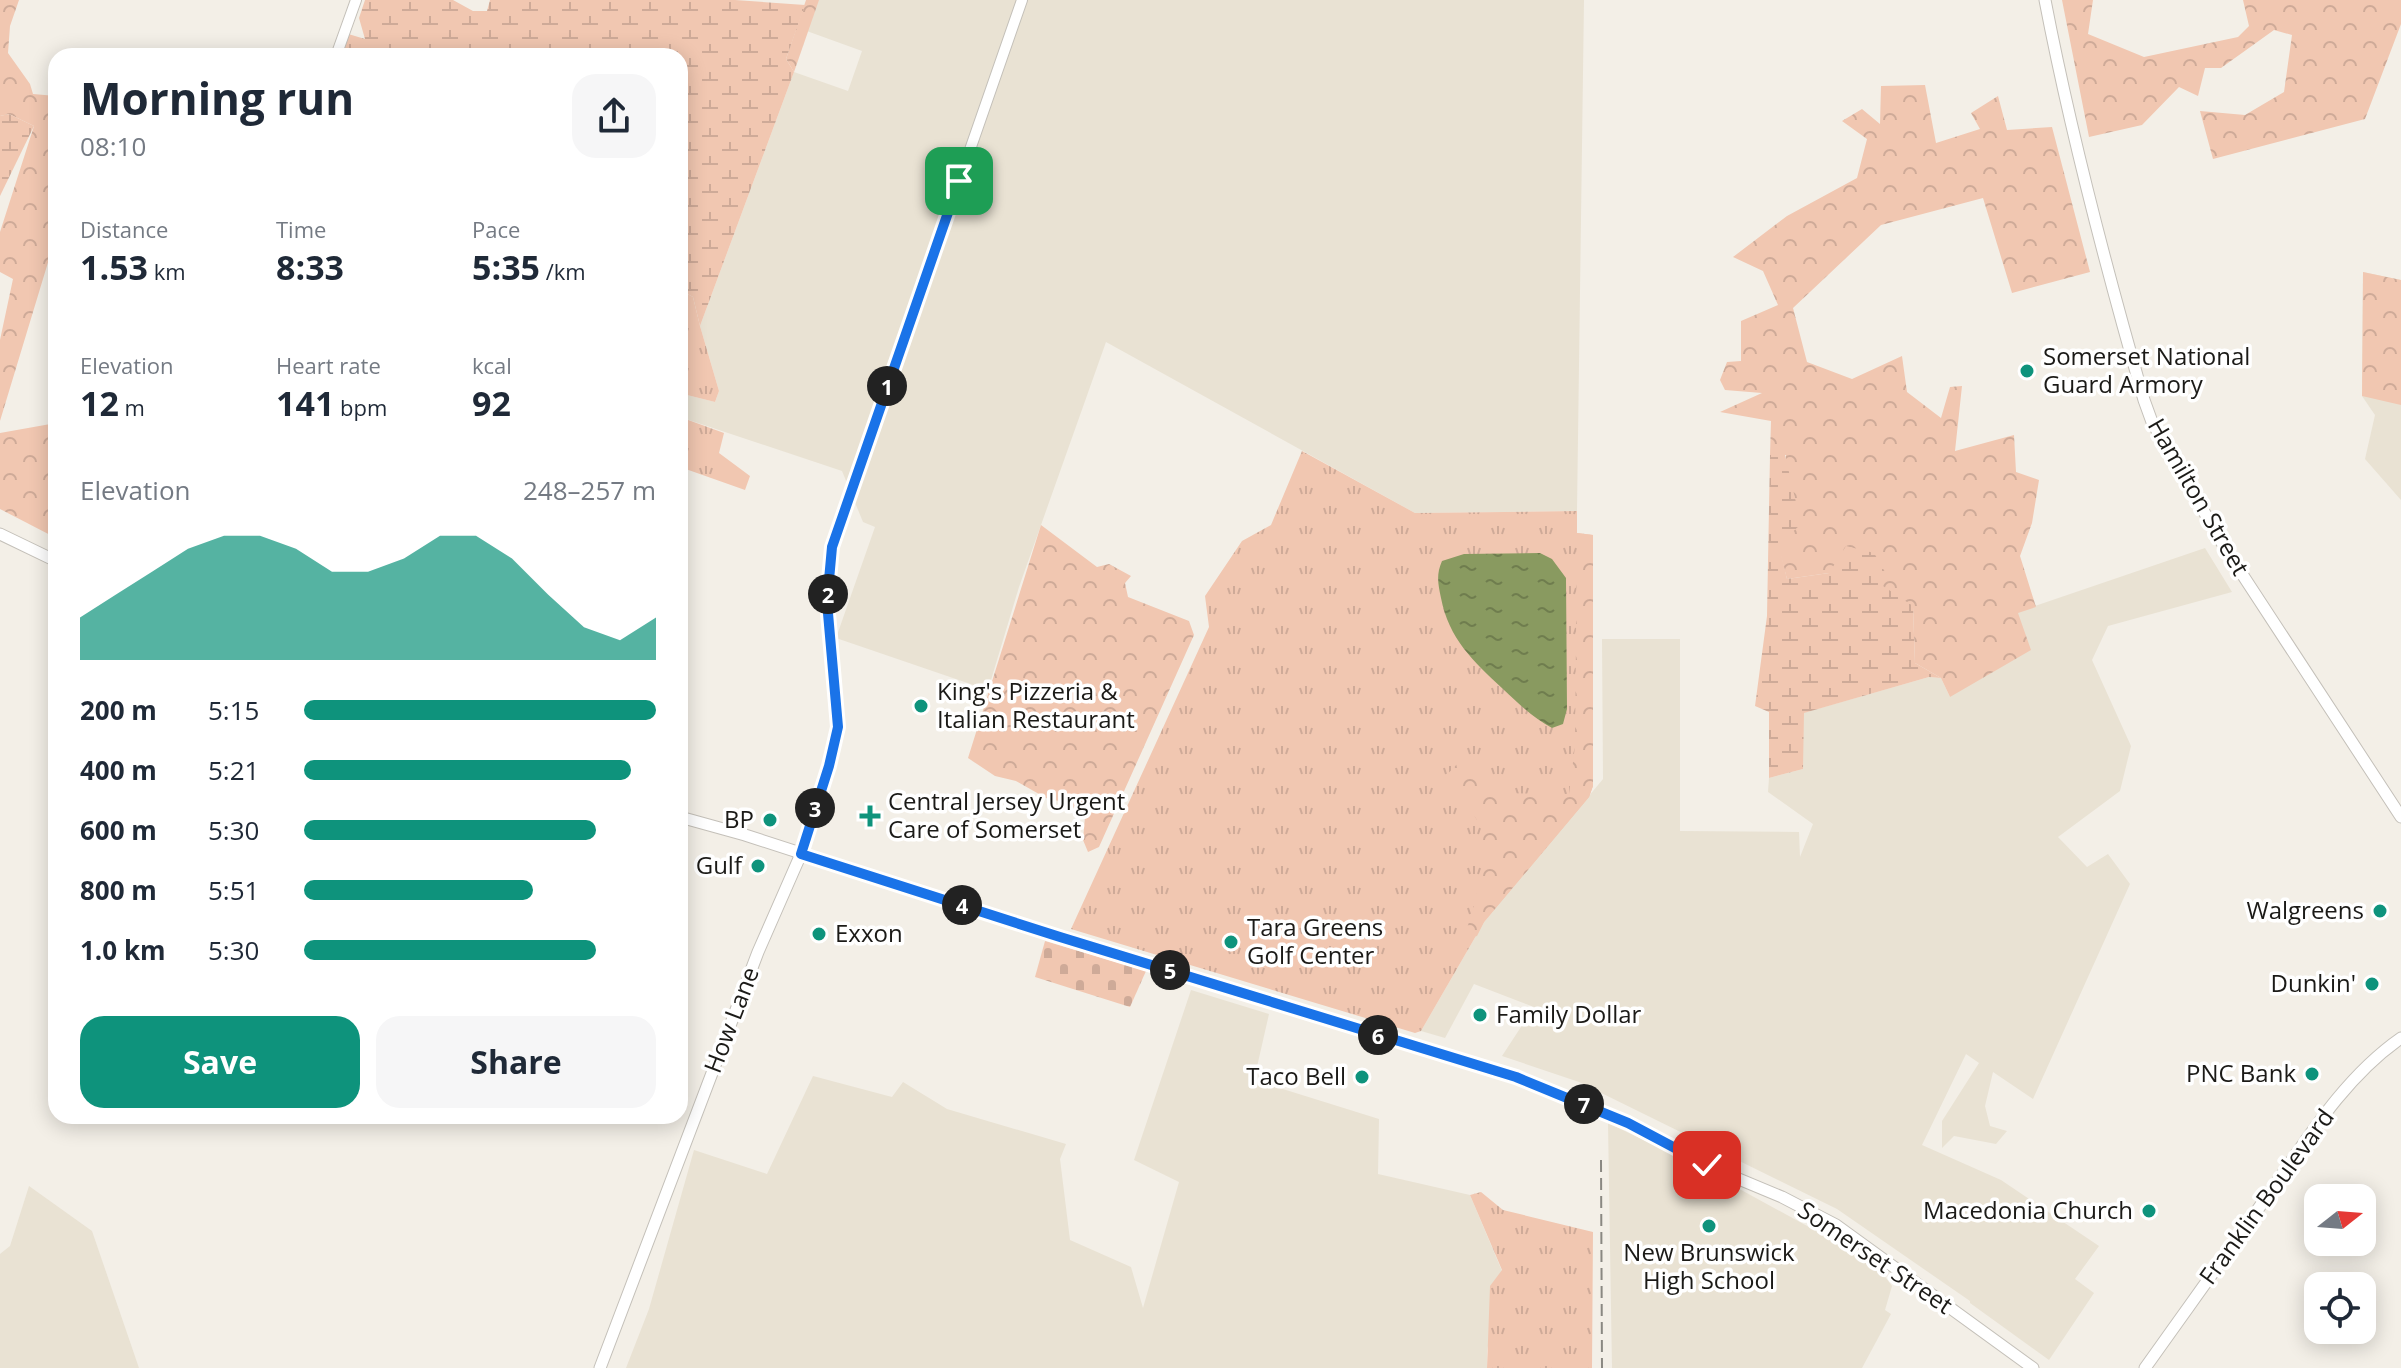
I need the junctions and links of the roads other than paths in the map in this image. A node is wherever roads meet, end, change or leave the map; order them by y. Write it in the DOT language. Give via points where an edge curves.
graph roads {
  1 [pos="356,0"];
  2 [pos="1022,0"];
  3 [pos="2045,0"];
  4 [pos="339,48"];
  5 [pos="0,534"];
  6 [pos="48,557"];
  7 [pos="2401,817"];
  8 [pos="688,819"];
  9 [pos="801,854"];
  10 [pos="2401,1038"];
  11 [pos="600,1368"];
  12 [pos="2033,1368"];
  13 [pos="2145,1368"];
  1 -- 4 [label="street"];
  2 -- 9 [label="street" via="832,547 827,602 838,727"];
  3 -- 7 [label="main road, Hamilton Street" via="2087,194 2152,422 2225,548"];
  5 -- 6 [label="main road"];
  8 -- 9 [label="main road, Somerset Street"];
  9 -- 11 [label="main road, How Lane" via="758,952"];
  9 -- 12 [label="main road, Somerset Street" via="1513,1076 1601,1111 1836,1225"];
  10 -- 13 [label="main road, Franklin Boulevard" via="2347,1087"];
}
